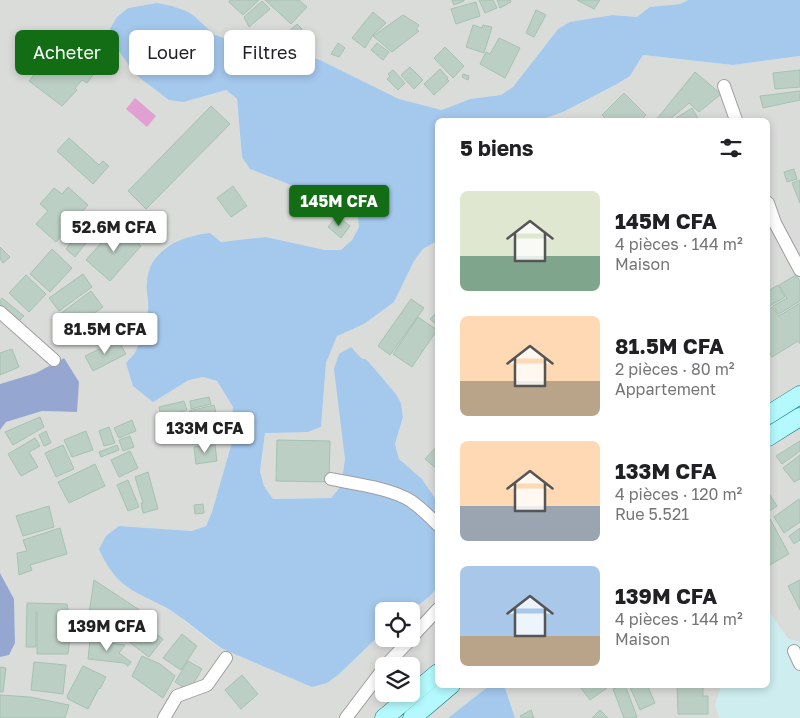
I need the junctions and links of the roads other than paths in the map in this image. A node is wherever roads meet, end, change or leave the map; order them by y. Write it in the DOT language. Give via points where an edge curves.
graph roads {
  1 [pos="724,86"];
  2 [pos="735,118"];
  3 [pos="770,209"];
  4 [pos="800,270"];
  5 [pos="0,312"];
  6 [pos="54,360"];
  7 [pos="800,395"];
  8 [pos="770,414"];
  9 [pos="800,417"];
  10 [pos="770,436"];
  11 [pos="331,479"];
  12 [pos="435,522"];
  13 [pos="435,612"];
  14 [pos="420,628"];
  15 [pos="403,647"];
  16 [pos="794,652"];
  17 [pos="393,657"];
  18 [pos="226,658"];
  19 [pos="800,664"];
  20 [pos="435,676"];
  21 [pos="375,679"];
  22 [pos="448,688"];
  23 [pos="164,718"];
  24 [pos="346,718"];
  25 [pos="384,718"];
  26 [pos="412,718"];
  1 -- 2 [label="street"];
  3 -- 4 [label="street"];
  5 -- 6 [label="street"];
  7 -- 8 [label="main road"];
  9 -- 10 [label="main road"];
  11 -- 12 [label="street" via="410,500"];
  13 -- 14 [label="street"];
  15 -- 17 [label="street"];
  16 -- 19 [label="street"];
  18 -- 23 [label="street" via="207,685 177,696"];
  20 -- 25 [label="main road"];
  21 -- 24 [label="street"];
  22 -- 26 [label="main road"];
}
